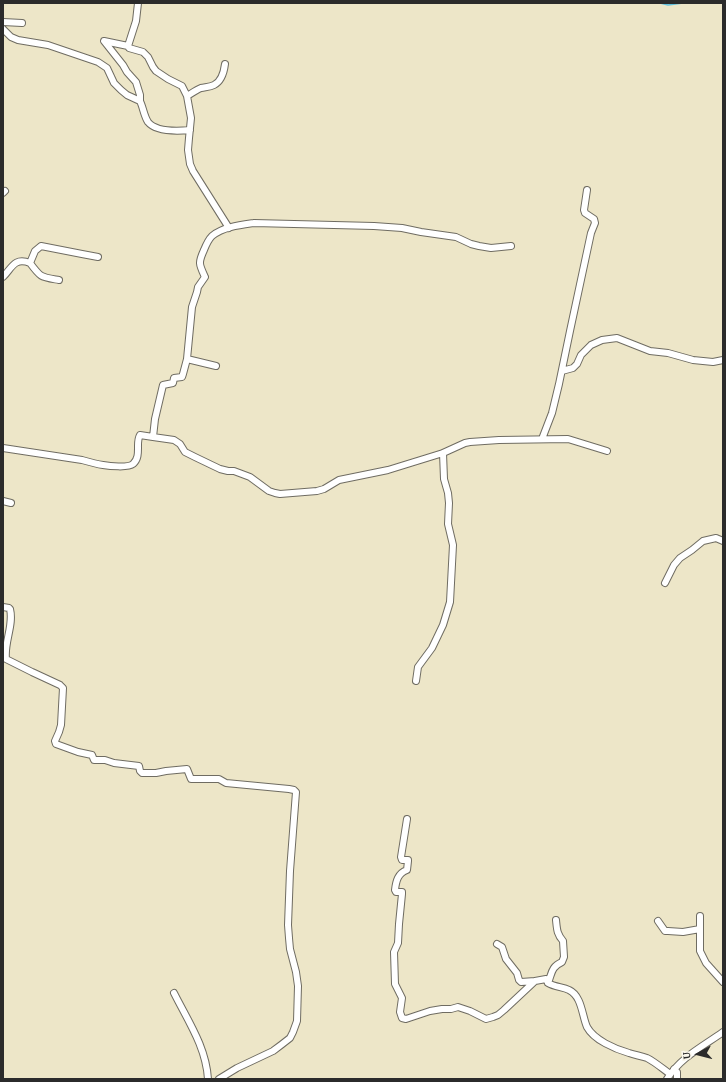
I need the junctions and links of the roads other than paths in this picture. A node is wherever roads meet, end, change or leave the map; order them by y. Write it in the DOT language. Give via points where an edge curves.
graph roads {
  1 [pos="138,3"];
  2 [pos="3,22"];
  3 [pos="22,24"];
  4 [pos="3,29"];
  5 [pos="128,46"];
  6 [pos="226,64"];
  7 [pos="187,96"];
  8 [pos="140,101"];
  9 [pos="190,130"];
  10 [pos="587,190"];
  11 [pos="229,228"];
  12 [pos="511,246"];
  13 [pos="98,258"];
  14 [pos="30,263"];
  15 [pos="3,277"];
  16 [pos="59,280"];
  17 [pos="187,359"];
  18 [pos="723,360"];
  19 [pos="216,366"];
  20 [pos="562,371"];
  21 [pos="153,437"];
  22 [pos="542,439"];
  23 [pos="3,448"];
  24 [pos="607,451"];
  25 [pos="444,453"];
  26 [pos="3,501"];
  27 [pos="10,503"];
  28 [pos="723,541"];
  29 [pos="665,584"];
  30 [pos="3,607"];
  31 [pos="416,681"];
  32 [pos="407,819"];
  33 [pos="700,916"];
  34 [pos="556,920"];
  35 [pos="658,921"];
  36 [pos="700,930"];
  37 [pos="497,944"];
  38 [pos="535,981"];
  39 [pos="723,982"];
  40 [pos="548,984"];
  41 [pos="174,993"];
  42 [pos="723,1032"];
  43 [pos="671,1074"];
  44 [pos="208,1079"];
  45 [pos="219,1079"];
  46 [pos="677,1079"];
  1 -- 5 [label="street" via="136,21"];
  2 -- 3 [label="street"];
  4 -- 8 [label="street" via="18,40 48,45 98,62 107,68 121,90"];
  5 -- 7 [label="street" via="143,52 156,71 182,86"];
  5 -- 8 [label="street" via="104,40 136,82"];
  6 -- 7 [label="street" via="216,84"];
  7 -- 9 [label="street" via="191,118"];
  8 -- 9 [label="street" via="149,123 153,126 171,131"];
  9 -- 11 [label="street" via="190,164"];
  10 -- 20 [label="street" via="584,210 595,223"];
  11 -- 12 [label="street" via="254,223 374,226 456,237 471,244 491,248"];
  11 -- 17 [label="street" via="211,236 200,259 205,277 198,287 192,307"];
  13 -- 14 [label="street" via="41,246 35,251"];
  14 -- 15 [label="street" via="16,262"];
  14 -- 16 [label="street" via="43,278"];
  17 -- 19 [label="street"];
  17 -- 21 [label="street" via="182,377 174,378 172,383 163,385"];
  18 -- 20 [label="street" via="693,360 650,351 618,338 602,340 591,345 573,368"];
  20 -- 22 [label="street" via="552,413"];
  21 -- 23 [label="street" via="140,435 139,451 134,463 119,466"];
  21 -- 25 [label="street" via="174,440 185,452 220,469 250,477 275,494 317,491 338,480 388,470"];
  22 -- 24 [label="street" via="568,439"];
  22 -- 25 [label="street" via="470,442"];
  25 -- 31 [label="street" via="444,479 449,503 448,524 453,545 450,602 432,648 418,667"];
  26 -- 27 [label="street"];
  28 -- 29 [label="street" via="716,538 702,540 674,565"];
  30 -- 45 [label="street" via="10,609 11,617 6,659 63,688 62,716 56,744 92,755 94,760 139,766 142,773 156,774 187,769 190,779 220,780 226,783 289,789 296,792 288,925 298,986 297,1021 290,1038 273,1051"];
  32 -- 38 [label="street" via="401,857 402,860 408,860 407,870 399,875 395,890 402,892 398,943 394,952 395,984 402,998 402,1018 406,1019 430,1010 458,1008 486,1019 493,1018"];
  33 -- 36 [label="street"];
  34 -- 40 [label="street" via="559,937 563,941 564,957 552,970"];
  35 -- 36 [label="street" via="666,931"];
  36 -- 39 [label="street" via="701,954"];
  37 -- 38 [label="street" via="502,947 506,959 517,973 518,980"];
  38 -- 40 [label="street" via="546,979"];
  40 -- 43 [label="street" via="568,990 577,996 587,1028 596,1037 621,1051 647,1058"];
  41 -- 44 [label="street" via="202,1047"];
  42 -- 43 [label="street" via="682,1060"];
  43 -- 46 [label="street" via="677,1072"];
}
